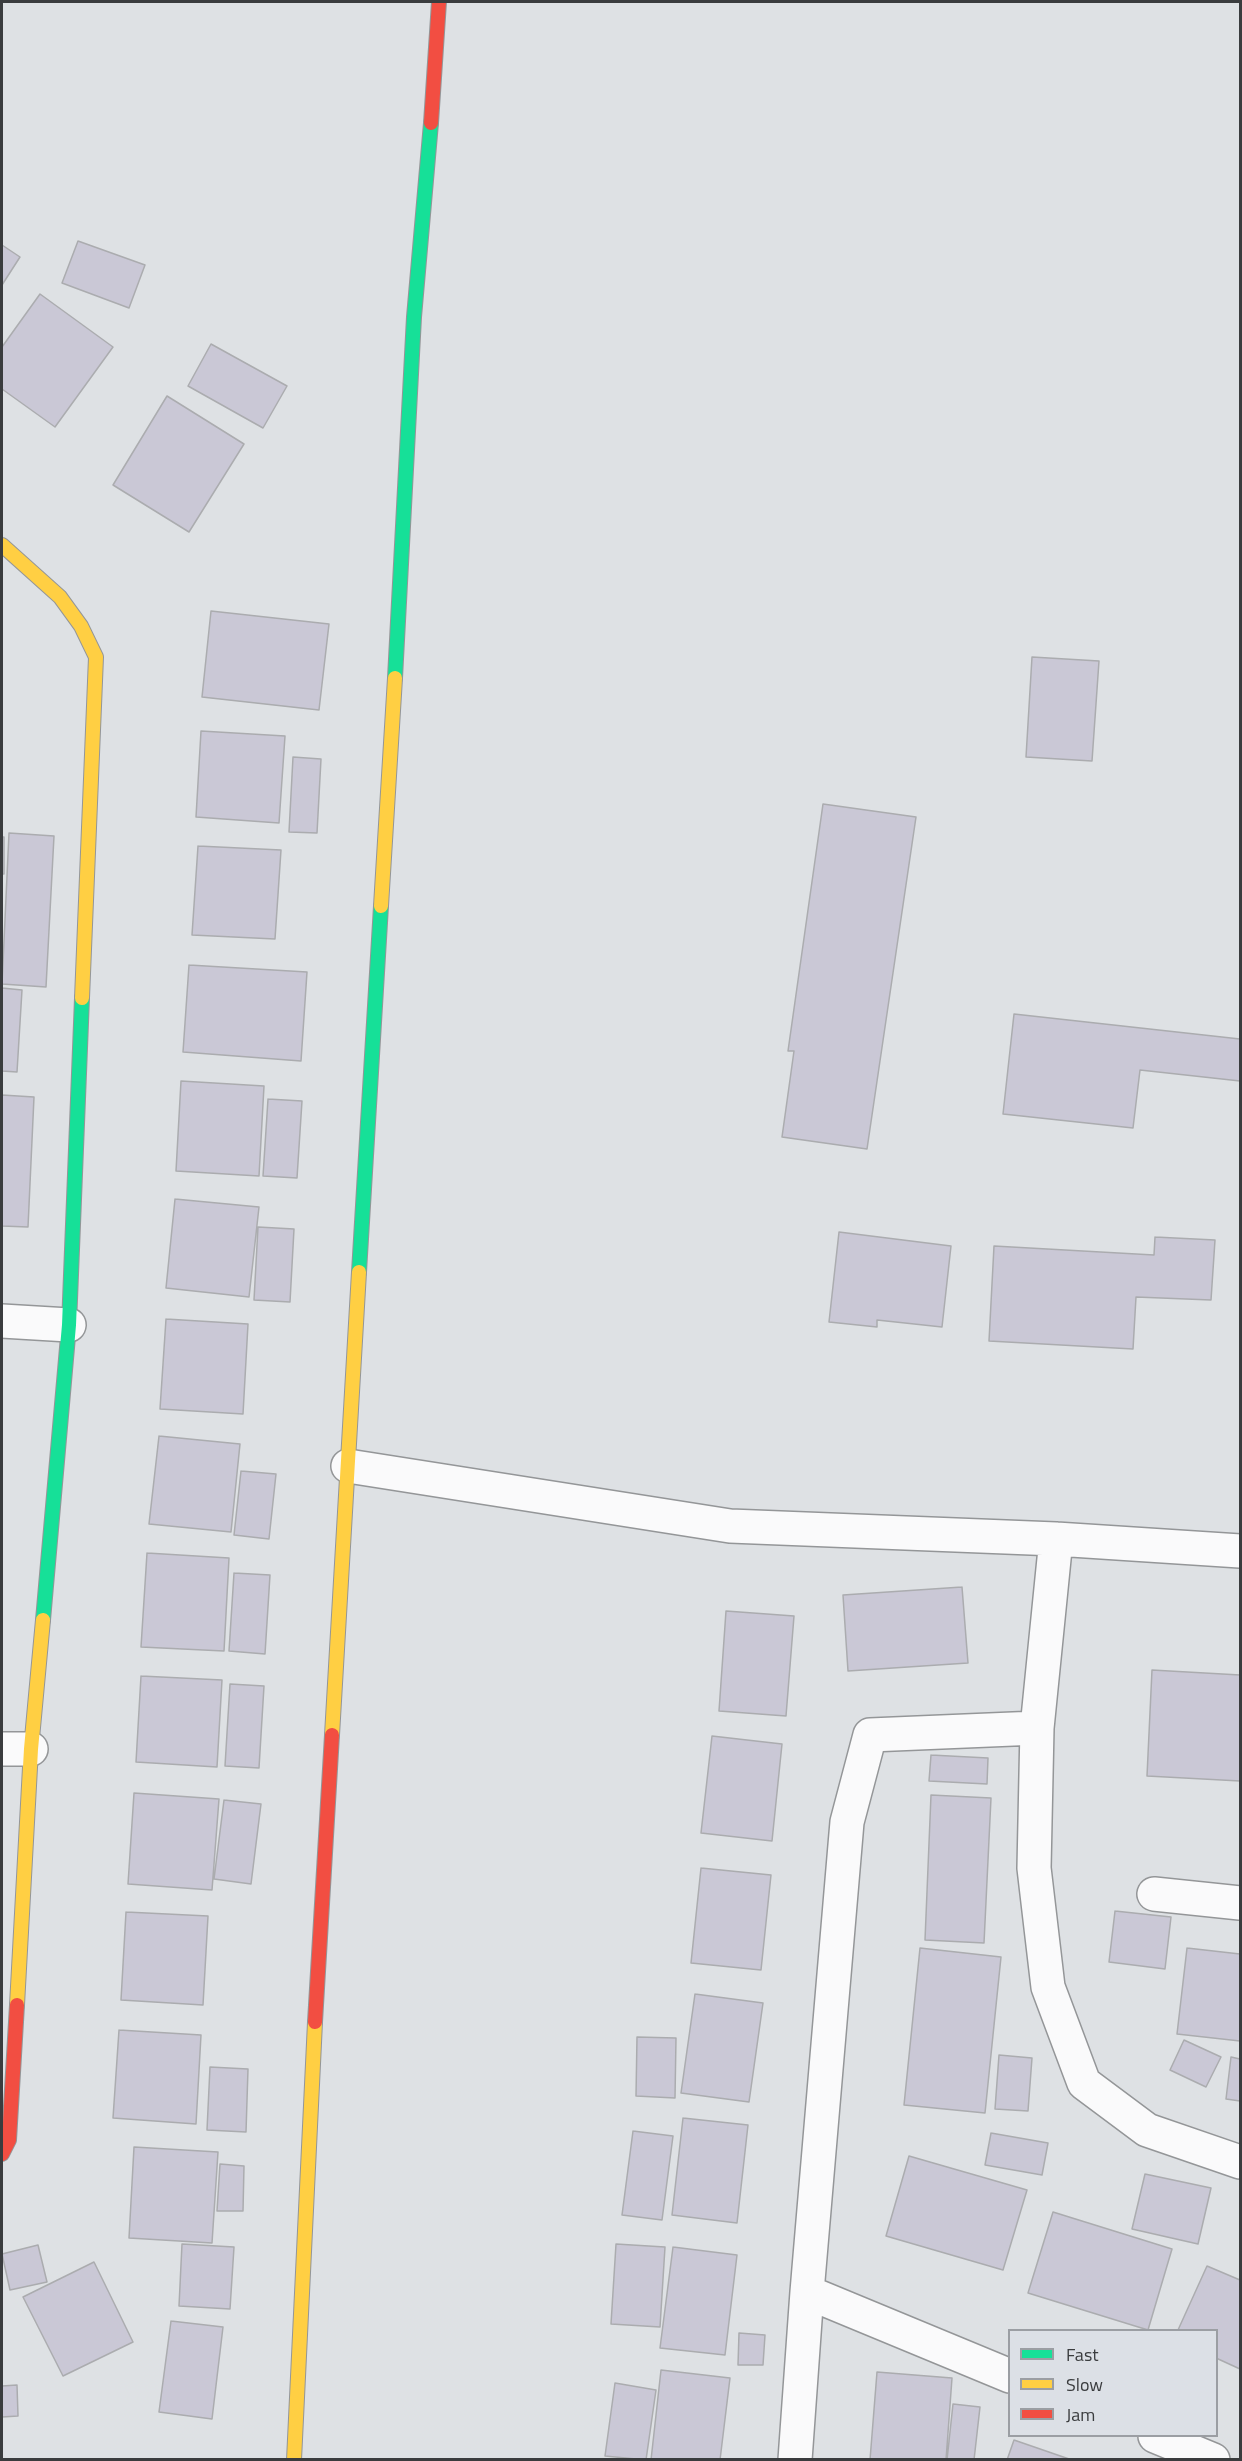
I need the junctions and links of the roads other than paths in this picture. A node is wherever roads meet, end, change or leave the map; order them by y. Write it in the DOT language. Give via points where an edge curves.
graph roads {
  1 [pos="439,2"];
  2 [pos="2,545"];
  3 [pos="2,1321"];
  4 [pos="69,1325"];
  5 [pos="348,1466"];
  6 [pos="1056,1539"];
  7 [pos="1240,1551"];
  8 [pos="1036,1728"];
  9 [pos="16,1749"];
  10 [pos="1154,1894"];
  11 [pos="1240,1903"];
  12 [pos="2,2154"];
  13 [pos="1240,2162"];
  14 [pos="807,2292"];
  15 [pos="1008,2375"];
  16 [pos="1157,2437"];
  17 [pos="294,2460"];
  18 [pos="795,2460"];
  19 [pos="1213,2460"];
  1 -- 5 [label="street" via="414,317"];
  2 -- 4 [label="street" via="60,597 81,626 96,657"];
  3 -- 4 [label="street"];
  4 -- 9 [label="street"];
  5 -- 6 [label="street" via="730,1526"];
  5 -- 17 [label="street" via="307,2156"];
  6 -- 7 [label="street"];
  6 -- 8 [label="street"];
  8 -- 13 [label="street" via="1034,1868 1048,1987 1084,2082 1147,2130"];
  8 -- 14 [label="street" via="870,1735 846,1822"];
  9 -- 12 [label="street" via="9,2140"];
  10 -- 11 [label="street"];
  14 -- 15 [label="street"];
  14 -- 18 [label="street"];
  16 -- 19 [label="street"];
}
